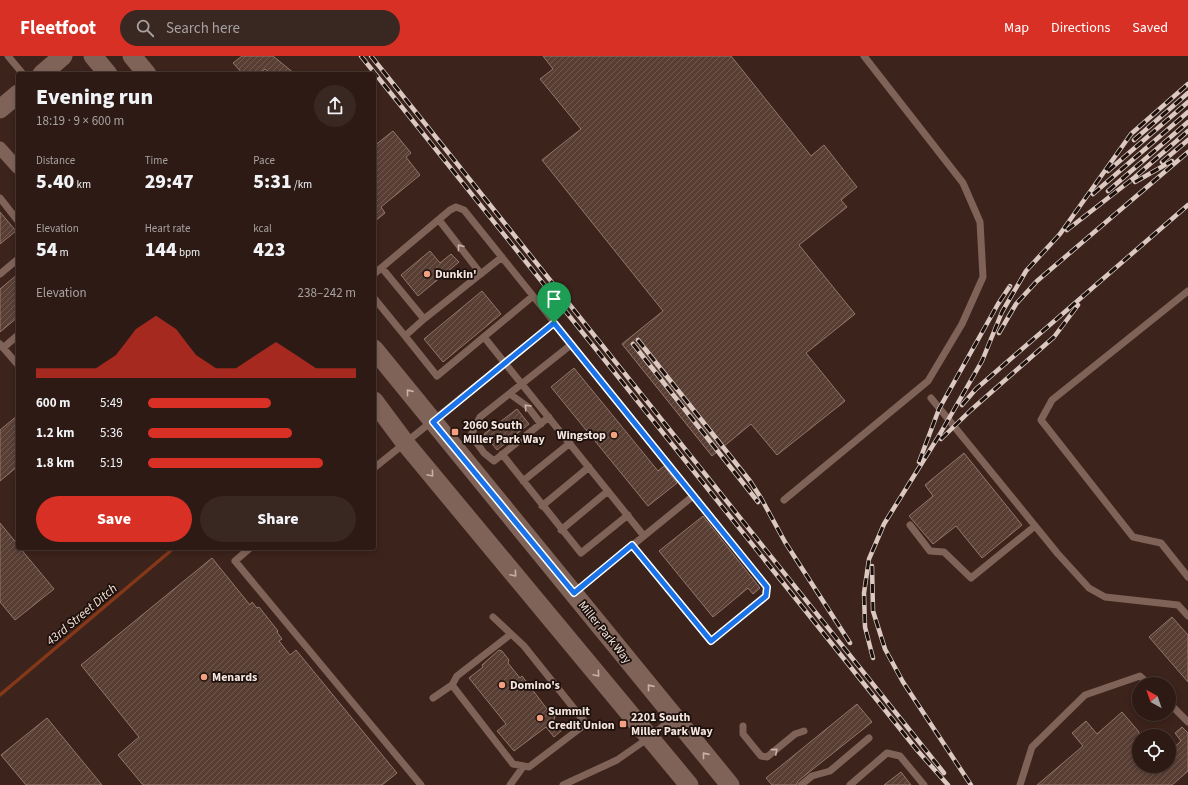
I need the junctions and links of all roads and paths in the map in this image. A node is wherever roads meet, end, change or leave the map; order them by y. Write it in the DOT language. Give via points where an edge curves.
graph roads {
  1 [pos="8,56"];
  2 [pos="63,56"];
  3 [pos="94,56"];
  4 [pos="132,56"];
  5 [pos="864,56"];
  6 [pos="21,72"];
  7 [pos="44,72"];
  8 [pos="106,72"];
  9 [pos="145,72"];
  10 [pos="16,96"];
  11 [pos="0,109"];
  12 [pos="0,148"];
  13 [pos="16,166"];
  14 [pos="0,198"];
  15 [pos="16,218"];
  16 [pos="439,220"];
  17 [pos="502,258"];
  18 [pos="16,262"];
  19 [pos="382,268"];
  20 [pos="376,272"];
  21 [pos="0,274"];
  22 [pos="481,274"];
  23 [pos="1188,291"];
  24 [pos="533,296"];
  25 [pos="376,300"];
  26 [pos="424,319"];
  27 [pos="554,323"];
  28 [pos="16,336"];
  29 [pos="405,336"];
  30 [pos="484,337"];
  31 [pos="572,344"];
  32 [pos="2,346"];
  33 [pos="376,351"];
  34 [pos="16,363"];
  35 [pos="506,363"];
  36 [pos="523,384"];
  37 [pos="510,394"];
  38 [pos="931,398"];
  39 [pos="376,404"];
  40 [pos="549,417"];
  41 [pos="433,422"];
  42 [pos="541,424"];
  43 [pos="570,443"];
  44 [pos="406,444"];
  45 [pos="502,454"];
  46 [pos="376,466"];
  47 [pos="589,467"];
  48 [pos="523,481"];
  49 [pos="608,491"];
  50 [pos="693,496"];
  51 [pos="784,500"];
  52 [pos="542,506"];
  53 [pos="628,515"];
  54 [pos="910,525"];
  55 [pos="1035,526"];
  56 [pos="561,530"];
  57 [pos="644,536"];
  58 [pos="632,545"];
  59 [pos="248,550"];
  60 [pos="1188,578"];
  61 [pos="574,593"];
  62 [pos="1188,616"];
  63 [pos="493,617"];
  64 [pos="510,634"];
  65 [pos="1132,679"];
  66 [pos="452,684"];
  67 [pos="433,698"];
  68 [pos="1176,710"];
  69 [pos="674,717"];
  70 [pos="1188,722"];
  71 [pos="743,726"];
  72 [pos="804,732"];
  73 [pos="650,737"];
  74 [pos="869,738"];
  75 [pos="523,768"];
  76 [pos="422,785"];
  77 [pos="510,785"];
  78 [pos="564,785"];
  79 [pos="689,785"];
  80 [pos="730,785"];
  81 [pos="801,785"];
  82 [pos="850,785"];
  83 [pos="924,785"];
  84 [pos="1020,785"];
  1 -- 6 [label="lane"];
  2 -- 7 [label="main road"];
  3 -- 8 [label="main road"];
  4 -- 9 [label="main road"];
  5 -- 51 [label="lane" via="963,183 980,222 983,277 962,324 928,381"];
  10 -- 11 [label="main road"];
  12 -- 13 [label="street"];
  14 -- 15 [label="lane"];
  16 -- 17 [label="lane" via="450,210 464,210"];
  16 -- 19 [label="lane"];
  22 -- 16 [label="lane, one-way"];
  17 -- 22 [label="lane"];
  17 -- 24 [label="lane"];
  18 -- 21 [label="lane"];
  19 -- 20 [label="lane"];
  19 -- 26 [label="lane"];
  22 -- 26 [label="lane"];
  23 -- 60 [label="lane" via="1052,400 1041,420 1133,537 1161,543"];
  24 -- 27 [label="lane"];
  24 -- 30 [label="lane"];
  25 -- 29 [label="lane"];
  26 -- 29 [label="lane"];
  27 -- 31 [label="lane"];
  27 -- 35 [label="lane"];
  28 -- 32 [label="lane"];
  29 -- 30 [label="lane" via="437,376"];
  30 -- 35 [label="lane"];
  31 -- 36 [label="lane"];
  31 -- 50 [label="lane"];
  32 -- 34 [label="lane"];
  41 -- 33 [label="main road, Miller Park Way, one-way"];
  35 -- 36 [label="lane"];
  35 -- 41 [label="lane"];
  36 -- 37 [label="lane"];
  36 -- 40 [label="lane"];
  42 -- 37 [label="lane, one-way" via="528,407"];
  37 -- 45 [label="lane" via="480,417 471,436 494,461"];
  38 -- 55 [label="lane"];
  39 -- 44 [label="main road"];
  40 -- 42 [label="lane"];
  40 -- 43 [label="lane"];
  41 -- 44 [label="lane"];
  41 -- 61 [label="main road, Miller Park Way"];
  42 -- 45 [label="lane"];
  43 -- 47 [label="lane"];
  43 -- 48 [label="lane"];
  44 -- 46 [label="lane"];
  44 -- 73 [label="main road, one-way"];
  45 -- 48 [label="lane"];
  47 -- 49 [label="lane"];
  47 -- 52 [label="lane"];
  48 -- 52 [label="lane"];
  49 -- 53 [label="lane"];
  49 -- 56 [label="lane"];
  50 -- 57 [label="lane"];
  50 -- 58 [label="lane" via="767,587 766,596 711,641"];
  52 -- 56 [label="lane"];
  53 -- 56 [label="lane" via="581,553"];
  53 -- 57 [label="lane"];
  54 -- 55 [label="lane" via="930,551 944,552 971,578"];
  55 -- 62 [label="lane" via="1089,588 1099,595 1178,605"];
  57 -- 58 [label="lane"];
  58 -- 61 [label="lane"];
  59 -- 76 [label="lane" via="235,560"];
  69 -- 61 [label="main road, Miller Park Way, one-way"];
  63 -- 64 [label="lane"];
  64 -- 66 [label="lane" via="457,676"];
  64 -- 75 [label="lane" via="527,650 584,721 582,726 534,765"];
  65 -- 84 [label="lane" via="1085,695 1032,747"];
  66 -- 67 [label="lane"];
  66 -- 75 [label="lane" via="513,764"];
  68 -- 70 [label="lane"];
  69 -- 73 [label="lane"];
  80 -- 69 [label="main road, Miller Park Way, one-way"];
  71 -- 72 [label="lane, one-way" via="743,734 761,756 768,757 795,734"];
  73 -- 78 [label="lane" via="617,760"];
  73 -- 79 [label="main road"];
  74 -- 81 [label="lane" via="830,771 812,776"];
  75 -- 77 [label="lane"];
  82 -- 83 [label="lane" via="887,753 900,756"];
}
